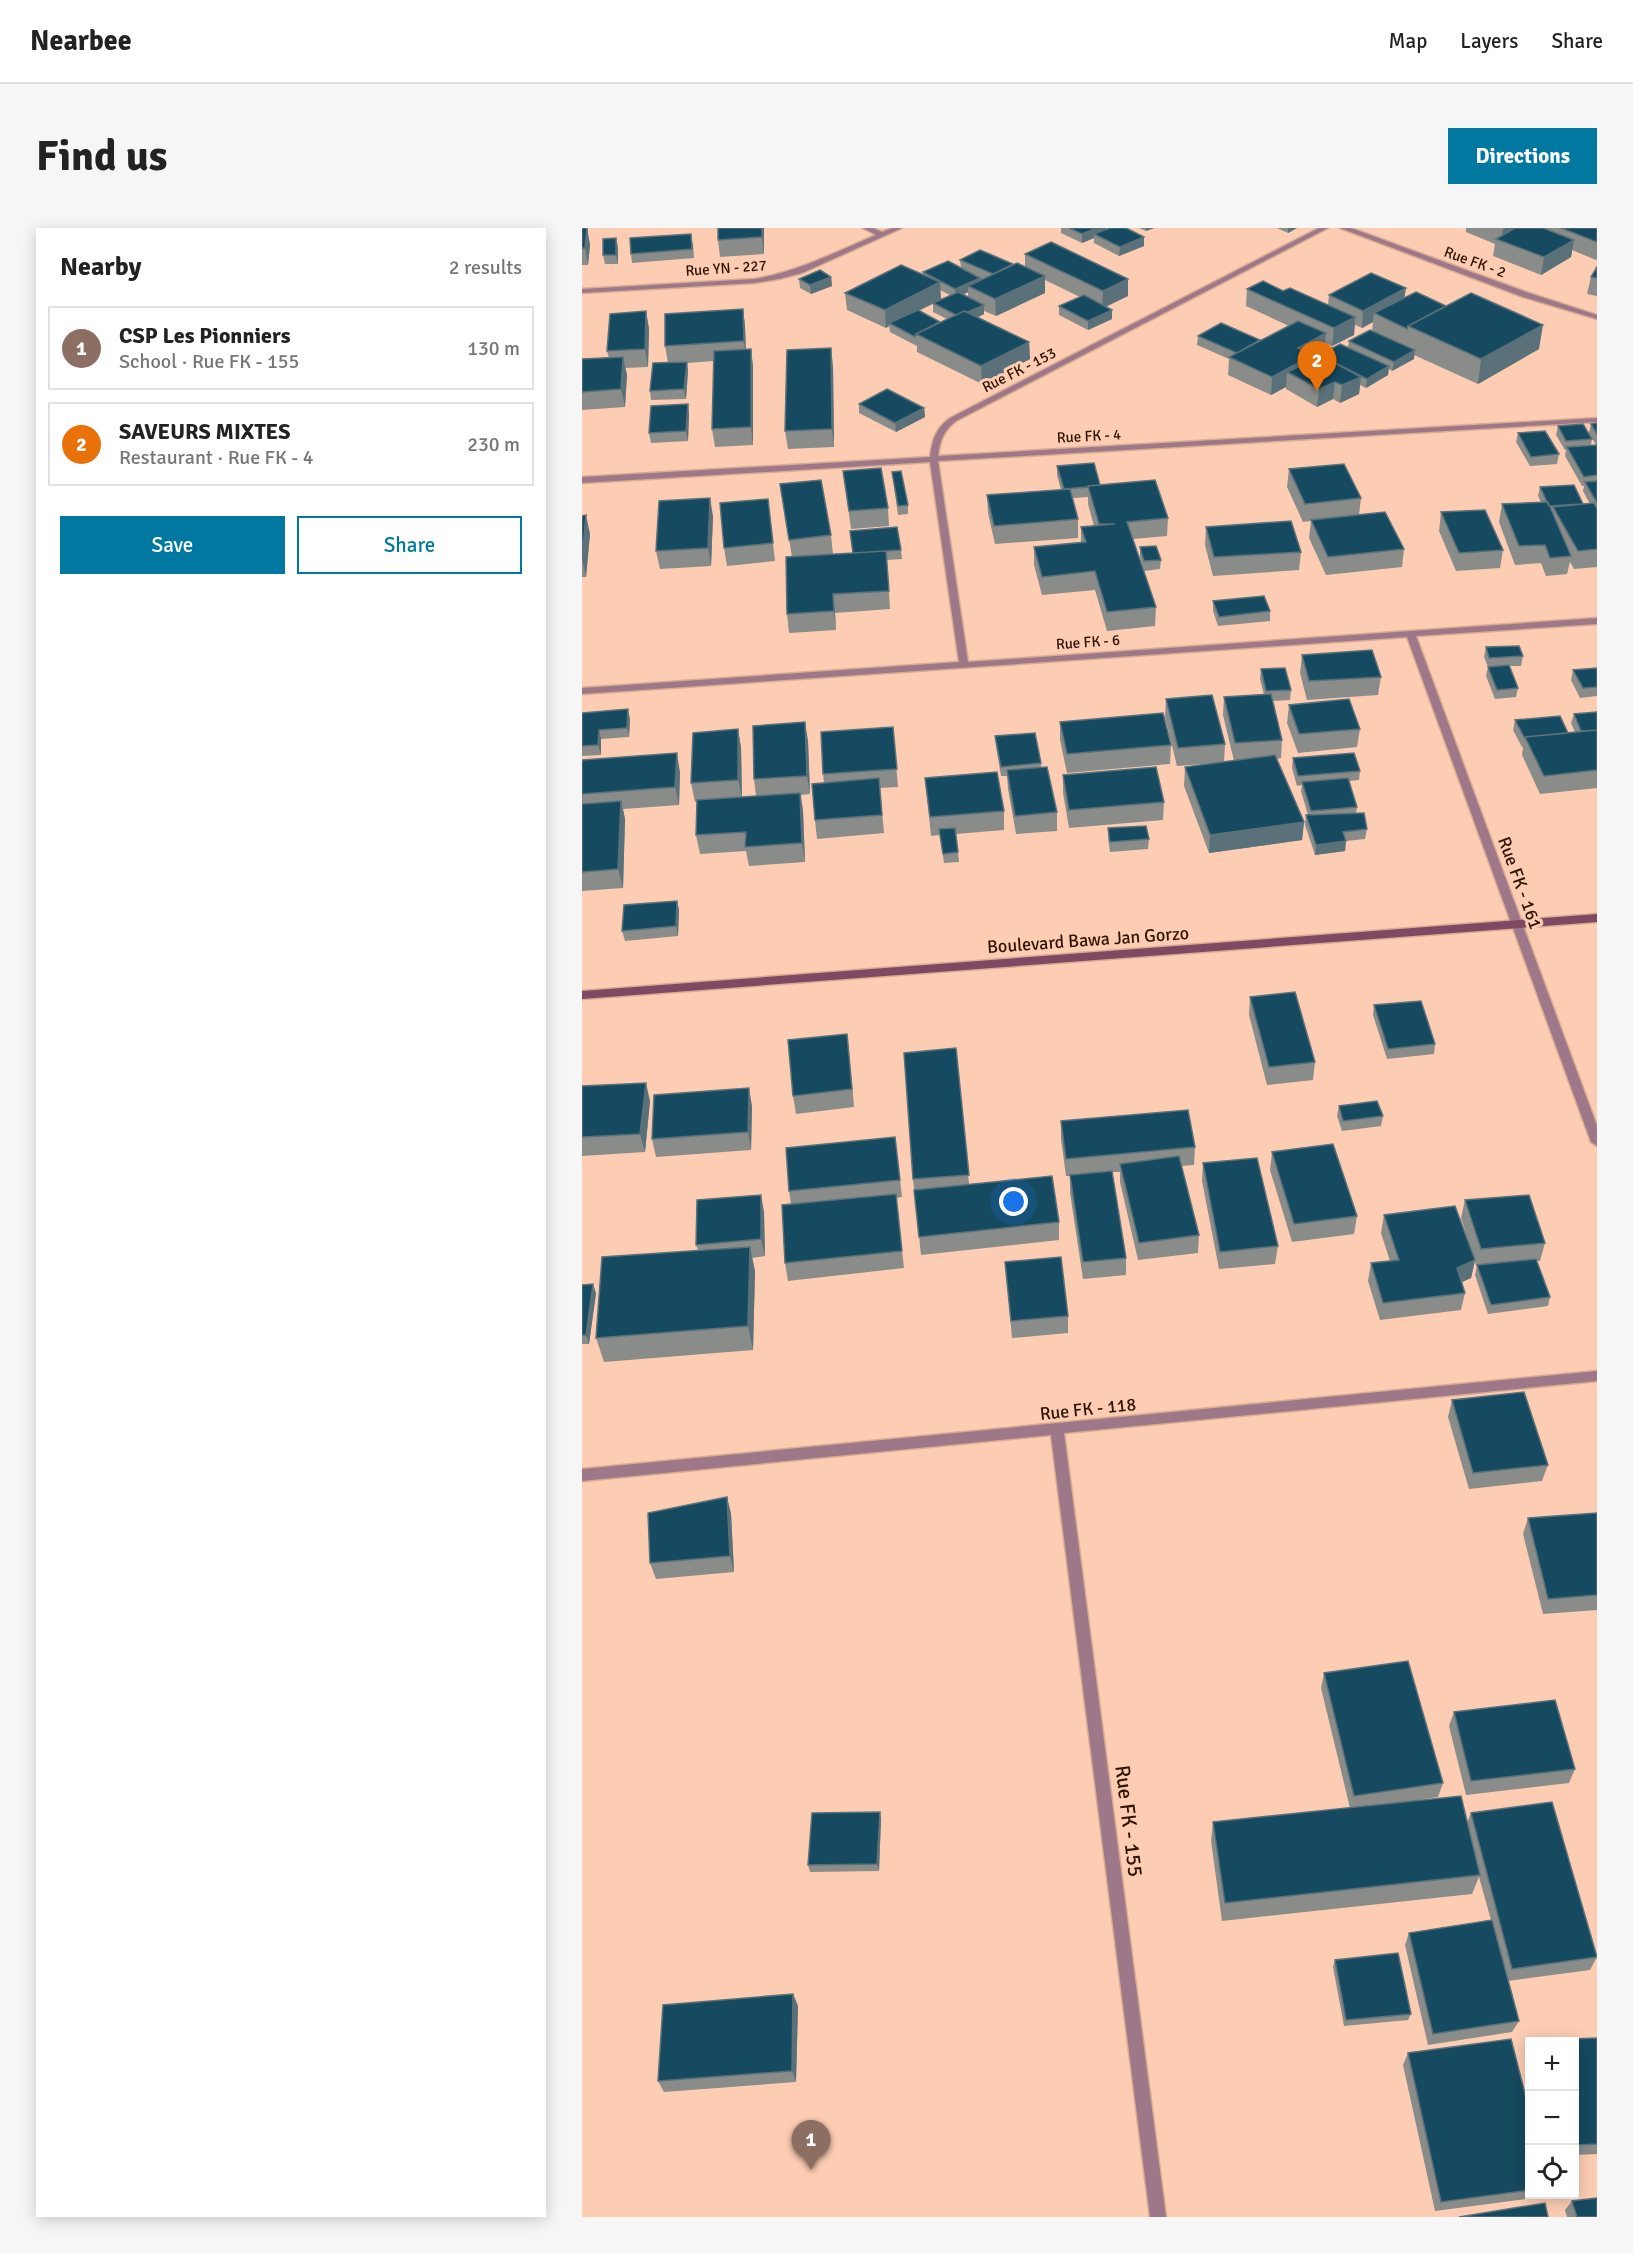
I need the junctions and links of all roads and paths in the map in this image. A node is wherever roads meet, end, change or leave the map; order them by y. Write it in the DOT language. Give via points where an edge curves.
graph roads {
  1 [pos="867,228"];
  2 [pos="898,228"];
  3 [pos="1324,228"];
  4 [pos="1344,228"];
  5 [pos="882,236"];
  6 [pos="582,291"];
  7 [pos="1597,317"];
  8 [pos="1597,420"];
  9 [pos="934,459"];
  10 [pos="582,480"];
  11 [pos="1597,621"];
  12 [pos="1411,635"];
  13 [pos="964,665"];
  14 [pos="582,691"];
  15 [pos="1597,918"];
  16 [pos="1517,924"];
  17 [pos="582,995"];
  18 [pos="1597,1142"];
  19 [pos="1597,1376"];
  20 [pos="1058,1430"];
  21 [pos="582,1475"];
  22 [pos="1158,2217"];
  1 -- 5 [label="street"];
  2 -- 5 [label="street, Rue YN - 227"];
  3 -- 9 [label="street, Rue FK - 153" via="955,419 941,429 935,441"];
  4 -- 7 [label="street, Rue FK - 2"];
  5 -- 6 [label="street, Rue YN - 227" via="779,277"];
  8 -- 9 [label="street, Rue FK - 4"];
  9 -- 10 [label="street, Rue FK - 4"];
  9 -- 13 [label="street, Rue FK - 153"];
  11 -- 12 [label="street, Rue FK - 6"];
  12 -- 13 [label="street, Rue FK - 6"];
  12 -- 16 [label="street, Rue FK - 161"];
  13 -- 14 [label="street, Rue FK - 6"];
  15 -- 16 [label="main road, Boulevard Bawa Jan Gorzo"];
  16 -- 17 [label="main road, Boulevard Bawa Jan Gorzo"];
  16 -- 18 [label="street, Rue FK - 161"];
  19 -- 20 [label="street, Rue FK - 118"];
  20 -- 21 [label="street, Rue FK - 118"];
  20 -- 22 [label="street, Rue FK - 155"];
}
